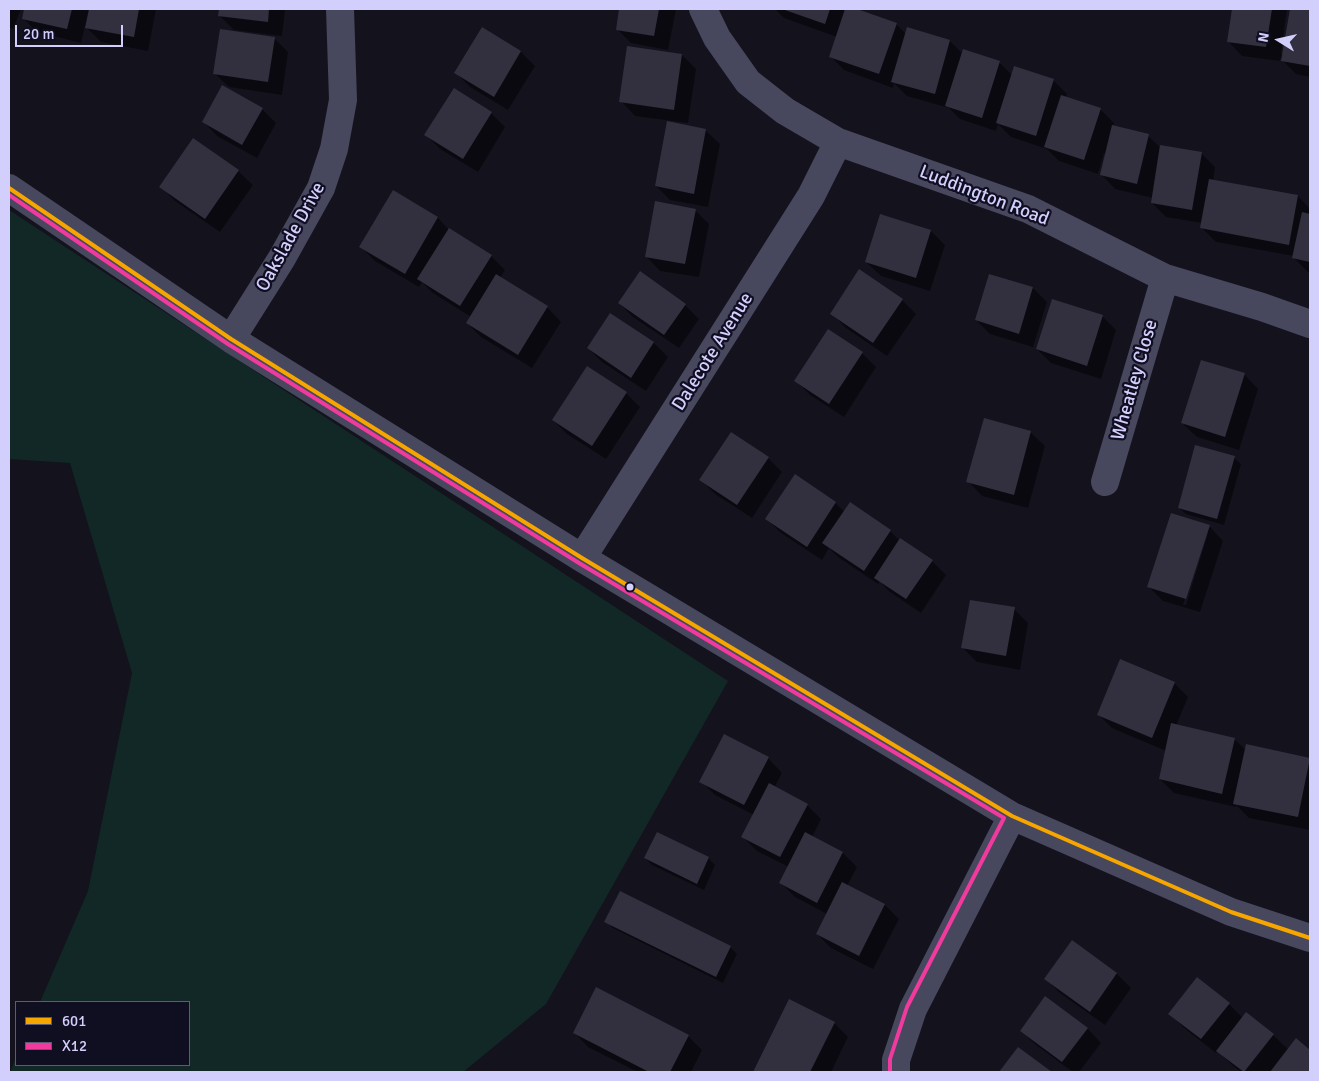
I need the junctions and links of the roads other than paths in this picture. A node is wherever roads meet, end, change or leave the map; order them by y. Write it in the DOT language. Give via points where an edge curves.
graph roads {
  1 [pos="340,9"];
  2 [pos="703,9"];
  3 [pos="838,142"];
  4 [pos="9,188"];
  5 [pos="1165,278"];
  6 [pos="1310,324"];
  7 [pos="231,339"];
  8 [pos="1105,482"];
  9 [pos="582,558"];
  10 [pos="1012,816"];
  11 [pos="1310,938"];
  12 [pos="896,1072"];
  1 -- 7 [label="street, Oakslade Drive" via="343,100 334,149 321,188"];
  2 -- 3 [label="street, Luddington Road" via="717,38 748,82 785,111"];
  3 -- 5 [label="street, Luddington Road" via="1028,210"];
  3 -- 9 [label="street, Dalecote Avenue" via="811,196"];
  4 -- 7 [label="street"];
  5 -- 6 [label="street, Luddington Road"];
  5 -- 8 [label="street, Wheatley Close"];
  7 -- 9 [label="street"];
  9 -- 10 [label="street"];
  10 -- 11 [label="street" via="1230,912"];
  10 -- 12 [label="street" via="913,1009 896,1060"];
}
